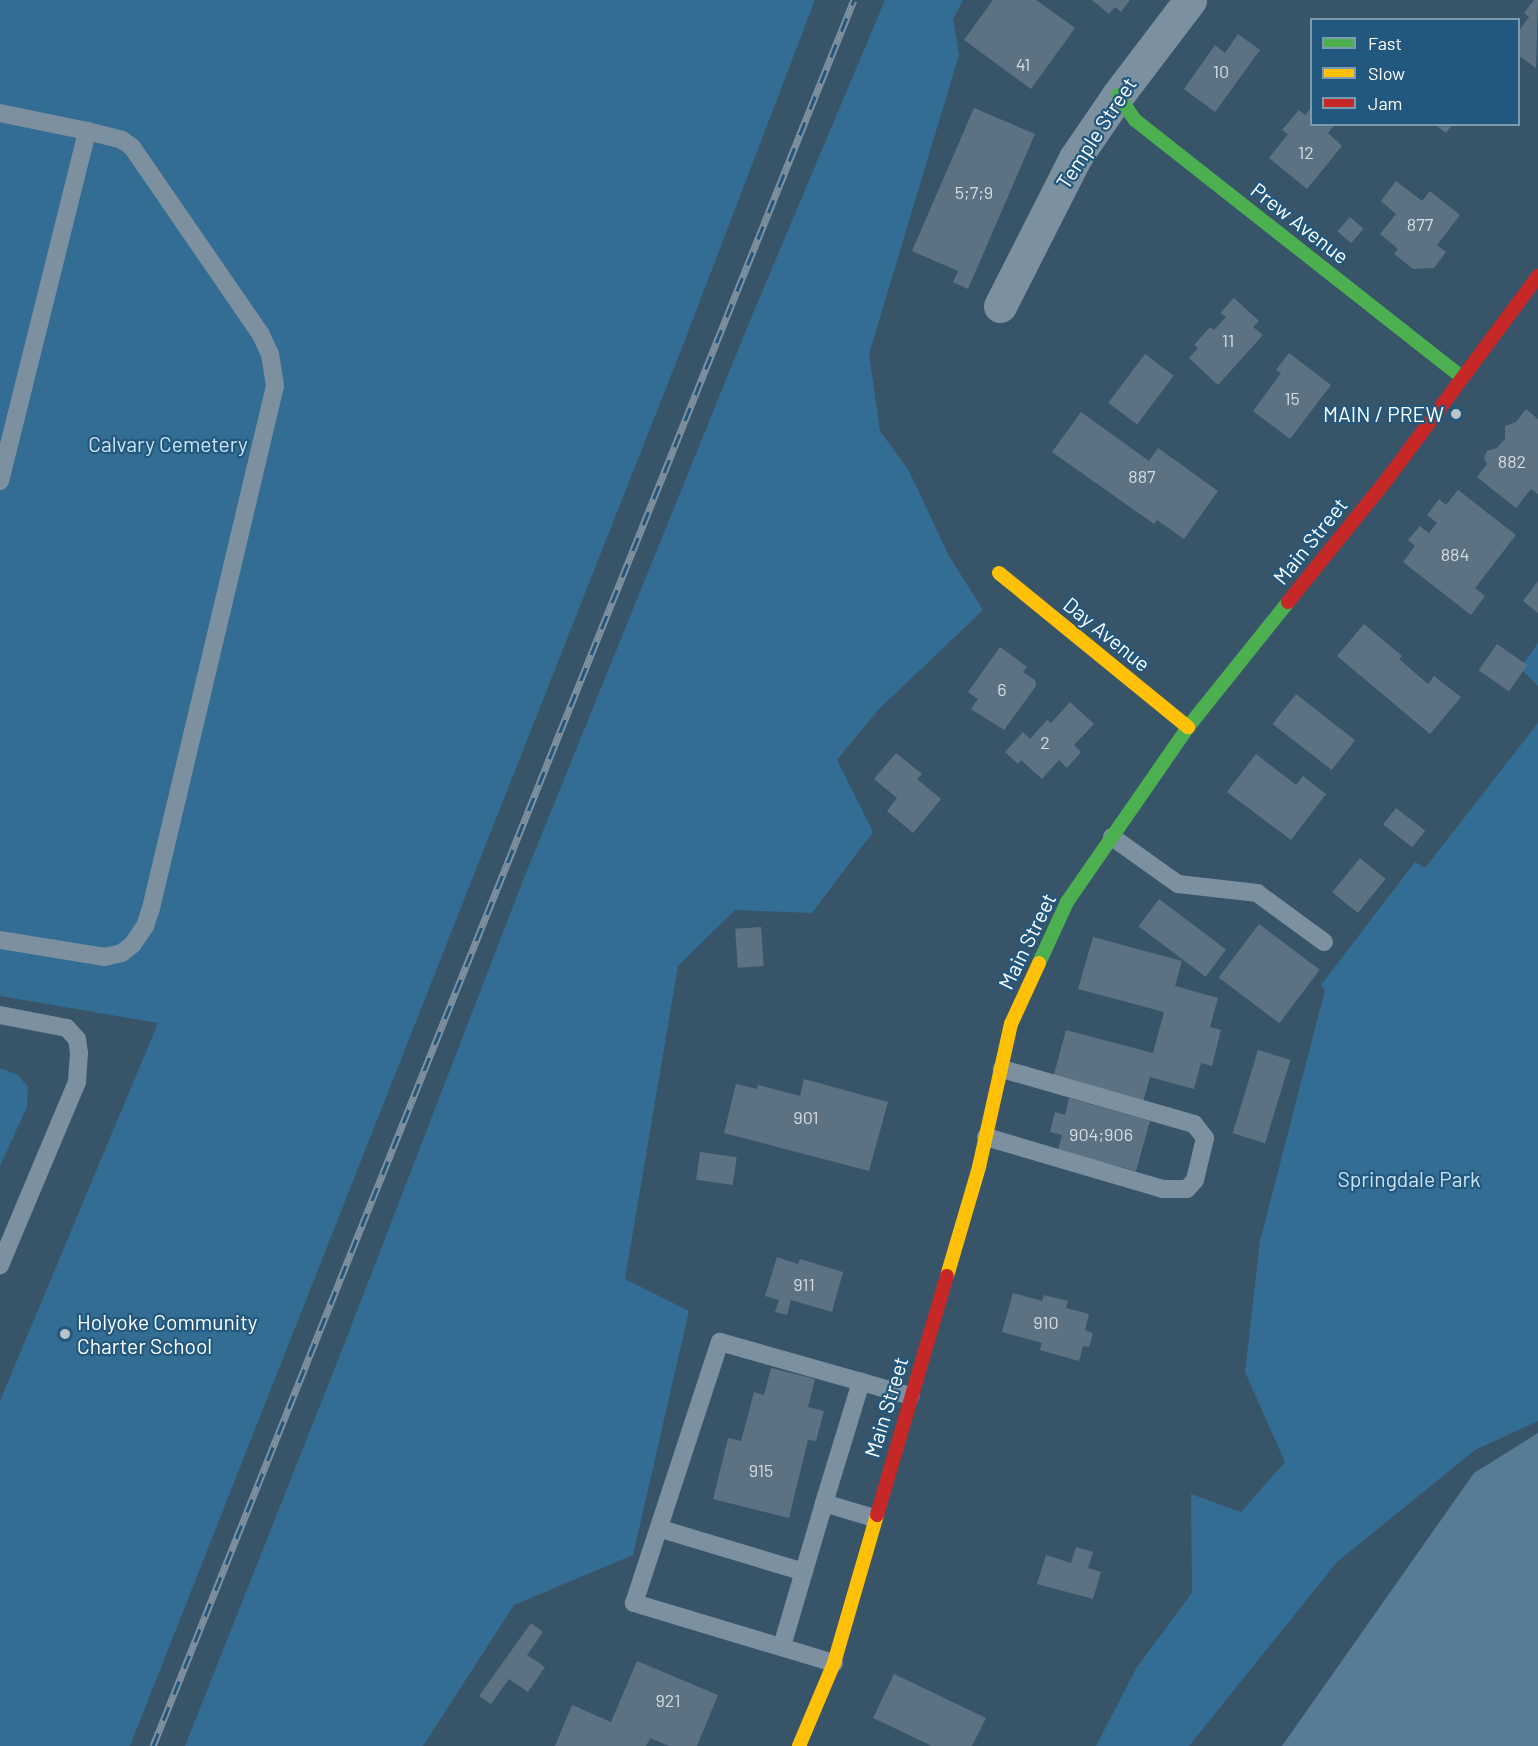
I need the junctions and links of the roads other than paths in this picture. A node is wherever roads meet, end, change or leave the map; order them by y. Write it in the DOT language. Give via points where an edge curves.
graph roads {
  1 [pos="1190,0"];
  2 [pos="1118,95"];
  3 [pos="0,113"];
  4 [pos="87,131"];
  5 [pos="1538,276"];
  6 [pos="1000,306"];
  7 [pos="1462,377"];
  8 [pos="0,481"];
  9 [pos="999,573"];
  10 [pos="1188,727"];
  11 [pos="1112,837"];
  12 [pos="0,940"];
  13 [pos="1324,942"];
  14 [pos="0,1015"];
  15 [pos="1002,1069"];
  16 [pos="986,1137"];
  17 [pos="0,1265"];
  18 [pos="861,1382"];
  19 [pos="911,1396"];
  20 [pos="824,1503"];
  21 [pos="874,1518"];
  22 [pos="661,1529"];
  23 [pos="804,1572"];
  24 [pos="782,1646"];
  25 [pos="834,1663"];
  26 [pos="799,1746"];
  1 -- 2 [label="street, Temple Street"];
  2 -- 6 [label="street, Temple Street" via="1075,158"];
  2 -- 7 [label="main road, Prew Avenue" via="1135,120"];
  3 -- 4 [label="lane"];
  4 -- 8 [label="lane"];
  4 -- 12 [label="lane" via="122,140 140,155 261,335 273,366 274,398 145,926 122,953 105,957"];
  5 -- 7 [label="main road, Main Street"];
  7 -- 10 [label="main road, Main Street" via="1388,478"];
  9 -- 10 [label="main road, Day Avenue"];
  10 -- 11 [label="main road, Main Street"];
  11 -- 13 [label="lane" via="1178,884 1257,893"];
  11 -- 15 [label="main road, Main Street" via="1067,902 1011,1024"];
  14 -- 17 [label="lane" via="67,1028 77,1039 79,1053 77,1082"];
  15 -- 16 [label="main road, Main Street"];
  15 -- 16 [label="lane" via="1194,1124 1205,1138 1195,1180 1187,1190 1163,1189"];
  16 -- 19 [label="main road, Main Street"];
  18 -- 19 [label="lane"];
  18 -- 20 [label="lane"];
  18 -- 22 [label="lane" via="720,1342"];
  19 -- 21 [label="main road, Main Street"];
  20 -- 21 [label="lane"];
  20 -- 23 [label="lane"];
  21 -- 25 [label="main road, Main Street"];
  22 -- 23 [label="lane"];
  22 -- 24 [label="lane" via="634,1603"];
  23 -- 24 [label="lane"];
  24 -- 25 [label="lane"];
  25 -- 26 [label="main road, Main Street"];
}
